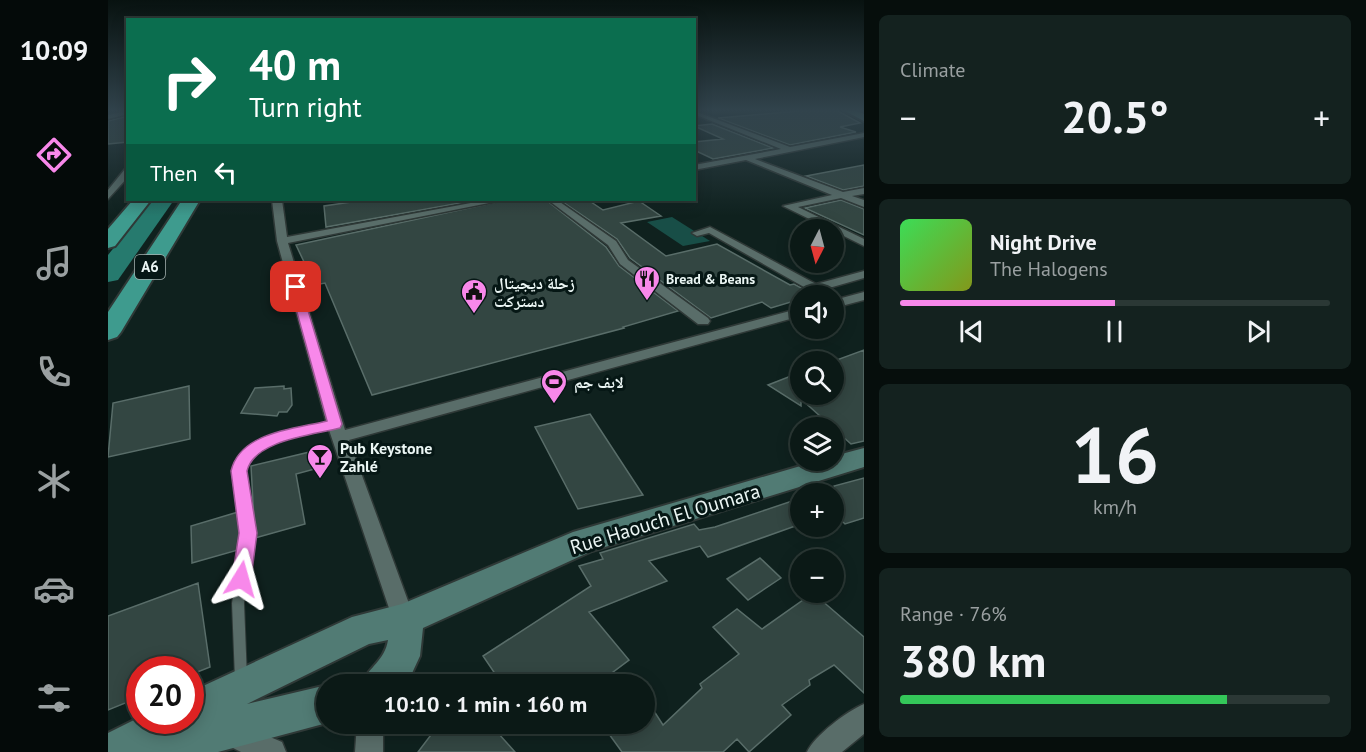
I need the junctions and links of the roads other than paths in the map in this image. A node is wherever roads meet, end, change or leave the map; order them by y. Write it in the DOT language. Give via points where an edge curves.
graph roads {
  1 [pos="780,146"];
  2 [pos="809,146"];
  3 [pos="790,150"];
  4 [pos="749,159"];
  5 [pos="696,168"];
  6 [pos="126,174"];
  7 [pos="864,191"];
  8 [pos="840,195"];
  9 [pos="108,196"];
  10 [pos="141,201"];
  11 [pos="190,201"];
  12 [pos="277,201"];
  13 [pos="491,201"];
  14 [pos="553,201"];
  15 [pos="864,204"];
  16 [pos="697,233"];
  17 [pos="282,241"];
  18 [pos="108,242"];
  19 [pos="864,243"];
  20 [pos="864,274"];
  21 [pos="864,296"];
  22 [pos="844,301"];
  23 [pos="790,315"];
  24 [pos="703,321"];
  25 [pos="108,332"];
  26 [pos="337,431"];
  27 [pos="864,457"];
  28 [pos="404,621"];
  29 [pos="392,674"];
  30 [pos="241,687"];
  31 [pos="316,706"];
  32 [pos="864,717"];
  33 [pos="207,721"];
  34 [pos="147,734"];
  35 [pos="112,752"];
  36 [pos="171,752"];
  37 [pos="272,752"];
  38 [pos="821,752"];
  1 -- 3 [label="street"];
  2 -- 3 [label="street"];
  3 -- 4 [label="street"];
  4 -- 5 [label="street"];
  4 -- 8 [label="street"];
  6 -- 9 [label="street"];
  7 -- 8 [label="street"];
  8 -- 15 [label="street"];
  8 -- 19 [label="street" via="788,206"];
  10 -- 18 [label="highway"];
  11 -- 25 [label="highway, A6"];
  12 -- 17 [label="street"];
  13 -- 17 [label="street" via="427,209"];
  14 -- 24 [label="street" via="612,243 624,262"];
  16 -- 20 [label="street" via="710,230 815,288"];
  17 -- 26 [label="street"];
  21 -- 22 [label="street"];
  23 -- 26 [label="street"];
  26 -- 28 [label="street"];
  26 -- 30 [label="lane" via="274,439 250,451 242,460 239,471 248,533 238,603"];
  27 -- 28 [label="main road, Rue Haouch El Oumara" via="584,541"];
  28 -- 29 [label="main road" via="404,652"];
  28 -- 30 [label="main road, Rue Haouch El Oumara" via="364,629"];
  30 -- 33 [label="main road, Rue Haouch El Oumara"];
  31 -- 33 [label="main road, Rue Haouch El Oumara"];
  32 -- 38 [label="street"];
  33 -- 36 [label="main road, Rue Haouch El Oumara"];
  33 -- 37 [label="street"];
  34 -- 35 [label="main road"];
}
